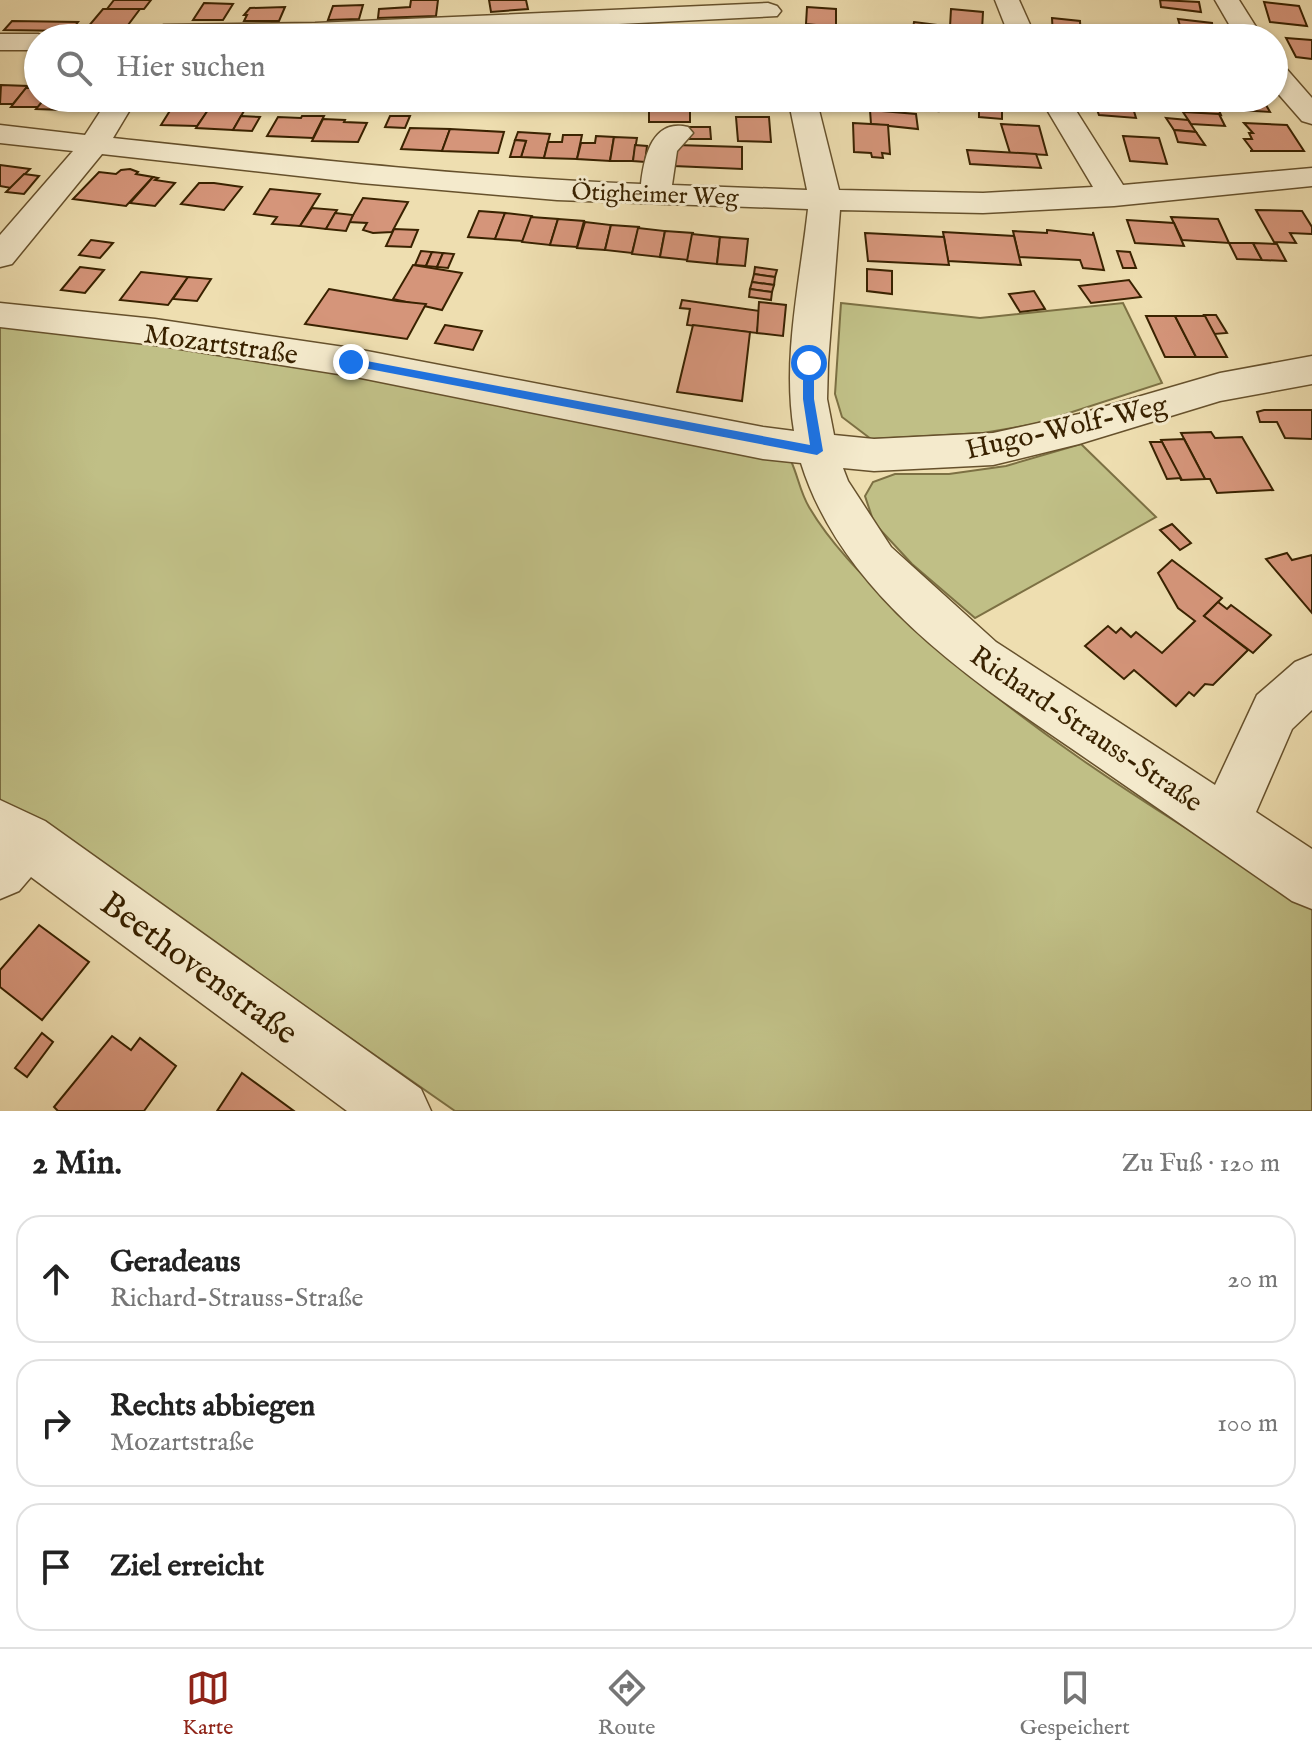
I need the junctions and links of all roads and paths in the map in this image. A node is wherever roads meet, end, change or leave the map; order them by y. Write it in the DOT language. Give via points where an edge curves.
graph roads {
  1 [pos="1007,0"];
  2 [pos="1227,0"];
  3 [pos="768,6"];
  4 [pos="618,8"];
  5 [pos="454,24"];
  6 [pos="1017,24"];
  7 [pos="1242,24"];
  8 [pos="0,42"];
  9 [pos="24,42"];
  10 [pos="1288,88"];
  11 [pos="114,112"];
  12 [pos="805,112"];
  13 [pos="1063,112"];
  14 [pos="1312,115"];
  15 [pos="678,133"];
  16 [pos="0,134"];
  17 [pos="93,146"];
  18 [pos="1312,177"];
  19 [pos="656,194"];
  20 [pos="1114,196"];
  21 [pos="825,200"];
  22 [pos="0,256"];
  23 [pos="0,315"];
  24 [pos="1312,370"];
  25 [pos="817,451"];
  26 [pos="1312,678"];
  27 [pos="1225,822"];
  28 [pos="9,846"];
  29 [pos="1312,881"];
  30 [pos="389,1108"];
  1 -- 6 [label="street"];
  2 -- 7 [label="street"];
  3 -- 4 [label="street"];
  4 -- 5 [label="street"];
  8 -- 9 [label="street"];
  10 -- 14 [label="street"];
  11 -- 17 [label="street"];
  12 -- 21 [label="street, Richard-Strauss-Straße"];
  13 -- 20 [label="street"];
  15 -- 19 [label="street" via="661,149"];
  16 -- 17 [label="street, Ötigheimer Weg"];
  17 -- 19 [label="street, Ötigheimer Weg" via="361,174"];
  17 -- 22 [label="street"];
  18 -- 20 [label="street, Ötigheimer Weg"];
  19 -- 21 [label="street, Ötigheimer Weg"];
  20 -- 21 [label="street, Ötigheimer Weg" via="983,203"];
  21 -- 25 [label="street, Richard-Strauss-Straße" via="809,363 808,399"];
  23 -- 25 [label="street, Mozartstraße" via="351,362"];
  24 -- 25 [label="street, Hugo-Wolf-Weg" via="1220,387 993,449 874,455"];
  25 -- 27 [label="street, Richard-Strauss-Straße" via="829,487 875,560 979,658"];
  26 -- 27 [label="street" via="1274,712"];
  27 -- 29 [label="street, Richard-Strauss-Straße"];
  28 -- 30 [label="street, Beethovenstraße"];
}
